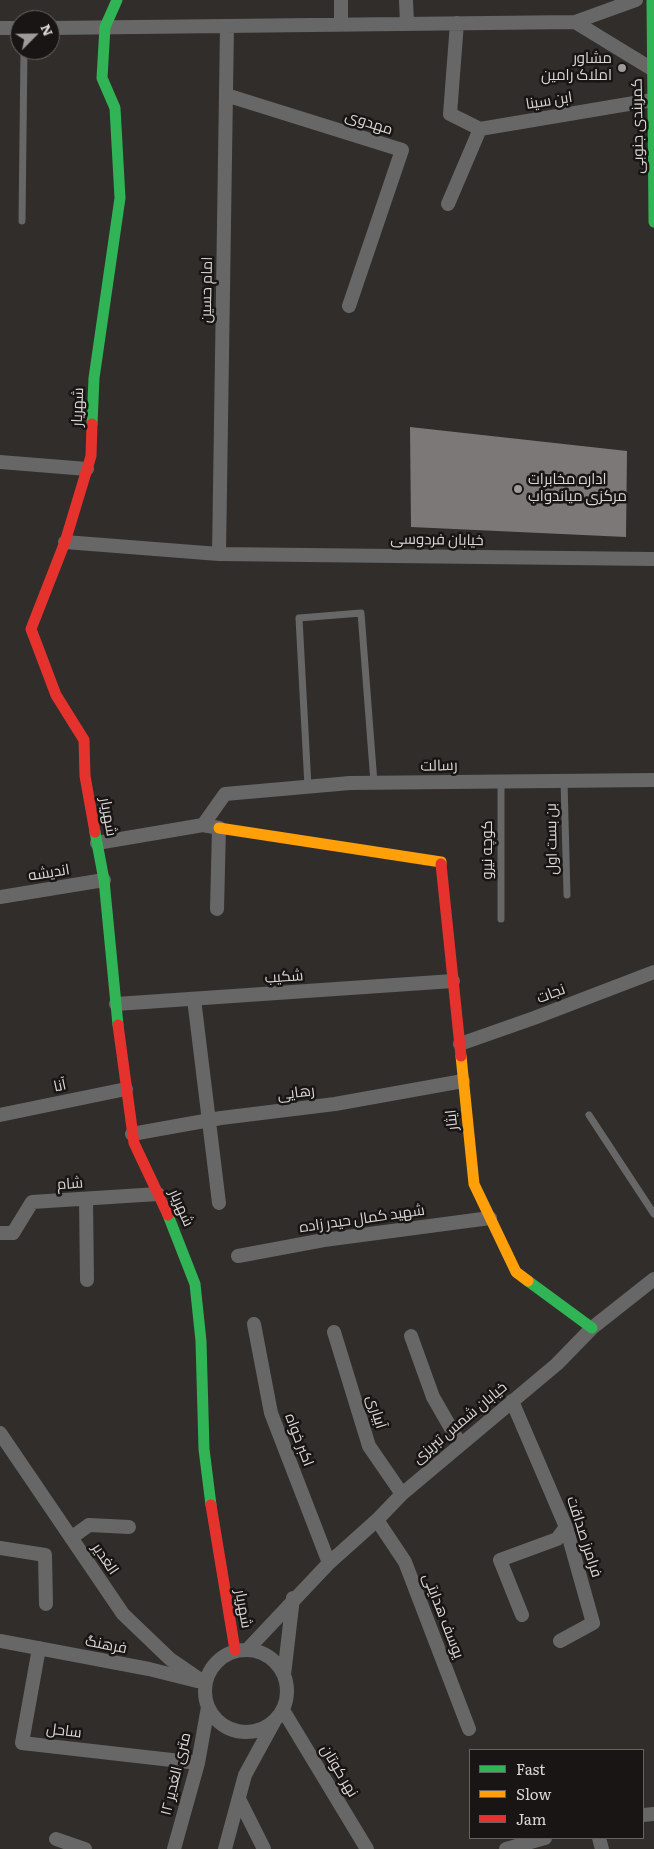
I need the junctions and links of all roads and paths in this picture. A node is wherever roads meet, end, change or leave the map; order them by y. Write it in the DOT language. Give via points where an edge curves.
graph roads {
  1 [pos="117,0"];
  2 [pos="341,0"];
  3 [pos="406,0"];
  4 [pos="636,0"];
  5 [pos="652,0"];
  6 [pos="575,22"];
  7 [pos="457,23"];
  8 [pos="341,24"];
  9 [pos="407,24"];
  10 [pos="227,26"];
  11 [pos="105,27"];
  12 [pos="60,28"];
  13 [pos="24,60"];
  14 [pos="652,69"];
  15 [pos="226,95"];
  16 [pos="652,100"];
  17 [pos="480,128"];
  18 [pos="448,204"];
  19 [pos="22,221"];
  20 [pos="654,222"];
  21 [pos="349,306"];
  22 [pos="0,462"];
  23 [pos="87,469"];
  24 [pos="65,542"];
  25 [pos="219,554"];
  26 [pos="654,560"];
  27 [pos="654,780"];
  28 [pos="564,781"];
  29 [pos="501,782"];
  30 [pos="374,783"];
  31 [pos="308,787"];
  32 [pos="203,825"];
  33 [pos="219,828"];
  34 [pos="97,843"];
  35 [pos="104,880"];
  36 [pos="567,895"];
  37 [pos="0,897"];
  38 [pos="217,909"];
  39 [pos="501,919"];
  40 [pos="654,972"];
  41 [pos="453,981"];
  42 [pos="194,999"];
  43 [pos="116,1004"];
  44 [pos="460,1044"];
  45 [pos="463,1080"];
  46 [pos="126,1089"];
  47 [pos="0,1114"];
  48 [pos="589,1115"];
  49 [pos="209,1120"];
  50 [pos="132,1134"];
  51 [pos="158,1194"];
  52 [pos="86,1199"];
  53 [pos="219,1203"];
  54 [pos="654,1214"];
  55 [pos="490,1218"];
  56 [pos="0,1233"];
  57 [pos="238,1256"];
  58 [pos="87,1280"];
  59 [pos="654,1280"];
  60 [pos="254,1324"];
  61 [pos="592,1328"];
  62 [pos="334,1332"];
  63 [pos="411,1336"];
  64 [pos="512,1401"];
  65 [pos="0,1433"];
  66 [pos="460,1444"];
  67 [pos="402,1494"];
  68 [pos="378,1520"];
  69 [pos="129,1527"];
  70 [pos="566,1527"];
  71 [pos="71,1538"];
  72 [pos="0,1548"];
  73 [pos="329,1563"];
  74 [pos="294,1598"];
  75 [pos="46,1604"];
  76 [pos="522,1616"];
  77 [pos="0,1641"];
  78 [pos="560,1641"];
  79 [pos="39,1648"];
  80 [pos="241,1650"];
  81 [pos="284,1675"];
  82 [pos="205,1683"];
  83 [pos="208,1707"];
  84 [pos="280,1714"];
  85 [pos="469,1729"];
  86 [pos="198,1763"];
  87 [pos="239,1799"];
  88 [pos="56,1839"];
  89 [pos="538,1843"];
  90 [pos="85,1849"];
  91 [pos="174,1849"];
  92 [pos="225,1849"];
  93 [pos="264,1849"];
  94 [pos="367,1849"];
  95 [pos="506,1849"];
  1 -- 11 [label="street, شهریار"];
  2 -- 8 [label="street"];
  3 -- 9 [label="street"];
  4 -- 6 [label="street"];
  5 -- 14 [label="street, کمربندی جنوبی"];
  6 -- 7 [label="street"];
  6 -- 14 [label="street"];
  7 -- 9 [label="street"];
  7 -- 17 [label="street" via="450,114"];
  8 -- 9 [label="street"];
  8 -- 10 [label="street"];
  10 -- 11 [label="street"];
  10 -- 15 [label="street, امام حسین"];
  11 -- 12 [label="street"];
  11 -- 23 [label="street, شهریار" via="102,78 115,108 120,198 94,378 92,456"];
  13 -- 19 [label="lane"];
  14 -- 16 [label="street, کمربندی جنوبی"];
  15 -- 21 [label="street, مهدوی" via="402,150"];
  15 -- 25 [label="street, امام حسین"];
  16 -- 17 [label="street, ابن سینا"];
  16 -- 20 [label="street, کمربندی جنوبی"];
  17 -- 18 [label="street"];
  22 -- 23 [label="street"];
  23 -- 24 [label="street, شهریار"];
  24 -- 25 [label="street, خیابان فردوسی"];
  24 -- 34 [label="street, شهریار" via="31,629 56,695 84,740 85,776"];
  25 -- 26 [label="street, خیابان فردوسی"];
  27 -- 28 [label="street, رسالت"];
  28 -- 29 [label="street, رسالت"];
  28 -- 36 [label="lane, بن بست اول"];
  29 -- 30 [label="street, رسالت"];
  29 -- 39 [label="lane, کوچه نیرو"];
  30 -- 31 [label="street, رسالت"];
  30 -- 31 [label="lane" via="361,612 298,618"];
  31 -- 32 [label="street, رسالت" via="225,794"];
  32 -- 33 [label="street"];
  32 -- 34 [label="street"];
  33 -- 38 [label="street"];
  33 -- 41 [label="street, ایثار" via="441,862"];
  34 -- 35 [label="street, شهریار"];
  35 -- 37 [label="street, اندیشه"];
  35 -- 43 [label="street, شهریار"];
  40 -- 44 [label="street, نجات"];
  41 -- 42 [label="street, شکیب"];
  41 -- 44 [label="street, ایثار"];
  42 -- 43 [label="street, شکیب"];
  42 -- 49 [label="street"];
  43 -- 46 [label="street, شهریار"];
  44 -- 45 [label="street, ایثار"];
  45 -- 49 [label="street, رهایی" via="335,1104"];
  45 -- 55 [label="street, ایثار" via="474,1184"];
  46 -- 47 [label="street, آنا"];
  46 -- 50 [label="street, شهریار"];
  48 -- 54 [label="lane"];
  49 -- 50 [label="street, رهایی"];
  49 -- 53 [label="street"];
  50 -- 51 [label="street, شهریار"];
  51 -- 52 [label="street, شام"];
  51 -- 80 [label="street, شهریار" via="195,1284 201,1341 204,1449 218,1554"];
  52 -- 56 [label="street, شام" via="32,1202 14,1233"];
  52 -- 58 [label="street"];
  55 -- 57 [label="street, شهید کمال حیدر زاده" via="324,1240"];
  55 -- 61 [label="street, ایثار" via="516,1272"];
  59 -- 61 [label="street, خیابان شمس تبریزی"];
  60 -- 73 [label="street, اکبر خواه" via="271,1413"];
  61 -- 64 [label="street, خیابان شمس تبریزی" via="557,1364"];
  62 -- 67 [label="street, آبیاری" via="369,1446"];
  63 -- 66 [label="street" via="433,1397"];
  64 -- 66 [label="street, خیابان شمس تبریزی"];
  64 -- 70 [label="street, فرامرز صداقت"];
  65 -- 71 [label="street, الغدیر"];
  66 -- 67 [label="street, خیابان شمس تبریزی"];
  67 -- 68 [label="street, خیابان شمس تبریزی"];
  68 -- 73 [label="street, خیابان شمس تبریزی"];
  68 -- 85 [label="street, یوسف هدایتی" via="405,1562"];
  69 -- 71 [label="street" via="89,1525"];
  70 -- 76 [label="street" via="557,1539 500,1560"];
  70 -- 78 [label="street, فرامرز صداقت" via="593,1623"];
  71 -- 82 [label="street, الغدیر" via="123,1614 170,1658"];
  72 -- 75 [label="street" via="45,1555"];
  73 -- 74 [label="street, خیابان شمس تبریزی"];
  74 -- 80 [label="street, خیابان شمس تبریزی"];
  74 -- 81 [label="street"];
  77 -- 79 [label="street, فرهنگ"];
  79 -- 82 [label="street, فرهنگ"];
  79 -- 86 [label="street, ساحل" via="22,1743"];
  80 -- 81 [label="street" via="270,1656"];
  80 -- 82 [label="street" via="224,1655"];
  81 -- 84 [label="street" via="288,1687"];
  82 -- 83 [label="street"];
  83 -- 84 [label="street" via="214,1718 234,1731 257,1732 268,1727"];
  83 -- 86 [label="street, ۱۲ متری الغدیر"];
  84 -- 87 [label="street" via="245,1775"];
  84 -- 94 [label="street, نهر کوتان"];
  86 -- 91 [label="street, ۱۲ متری الغدیر"];
  87 -- 92 [label="street"];
  87 -- 93 [label="street"];
  88 -- 90 [label="street"];
  89 -- 95 [label="street"];
}
